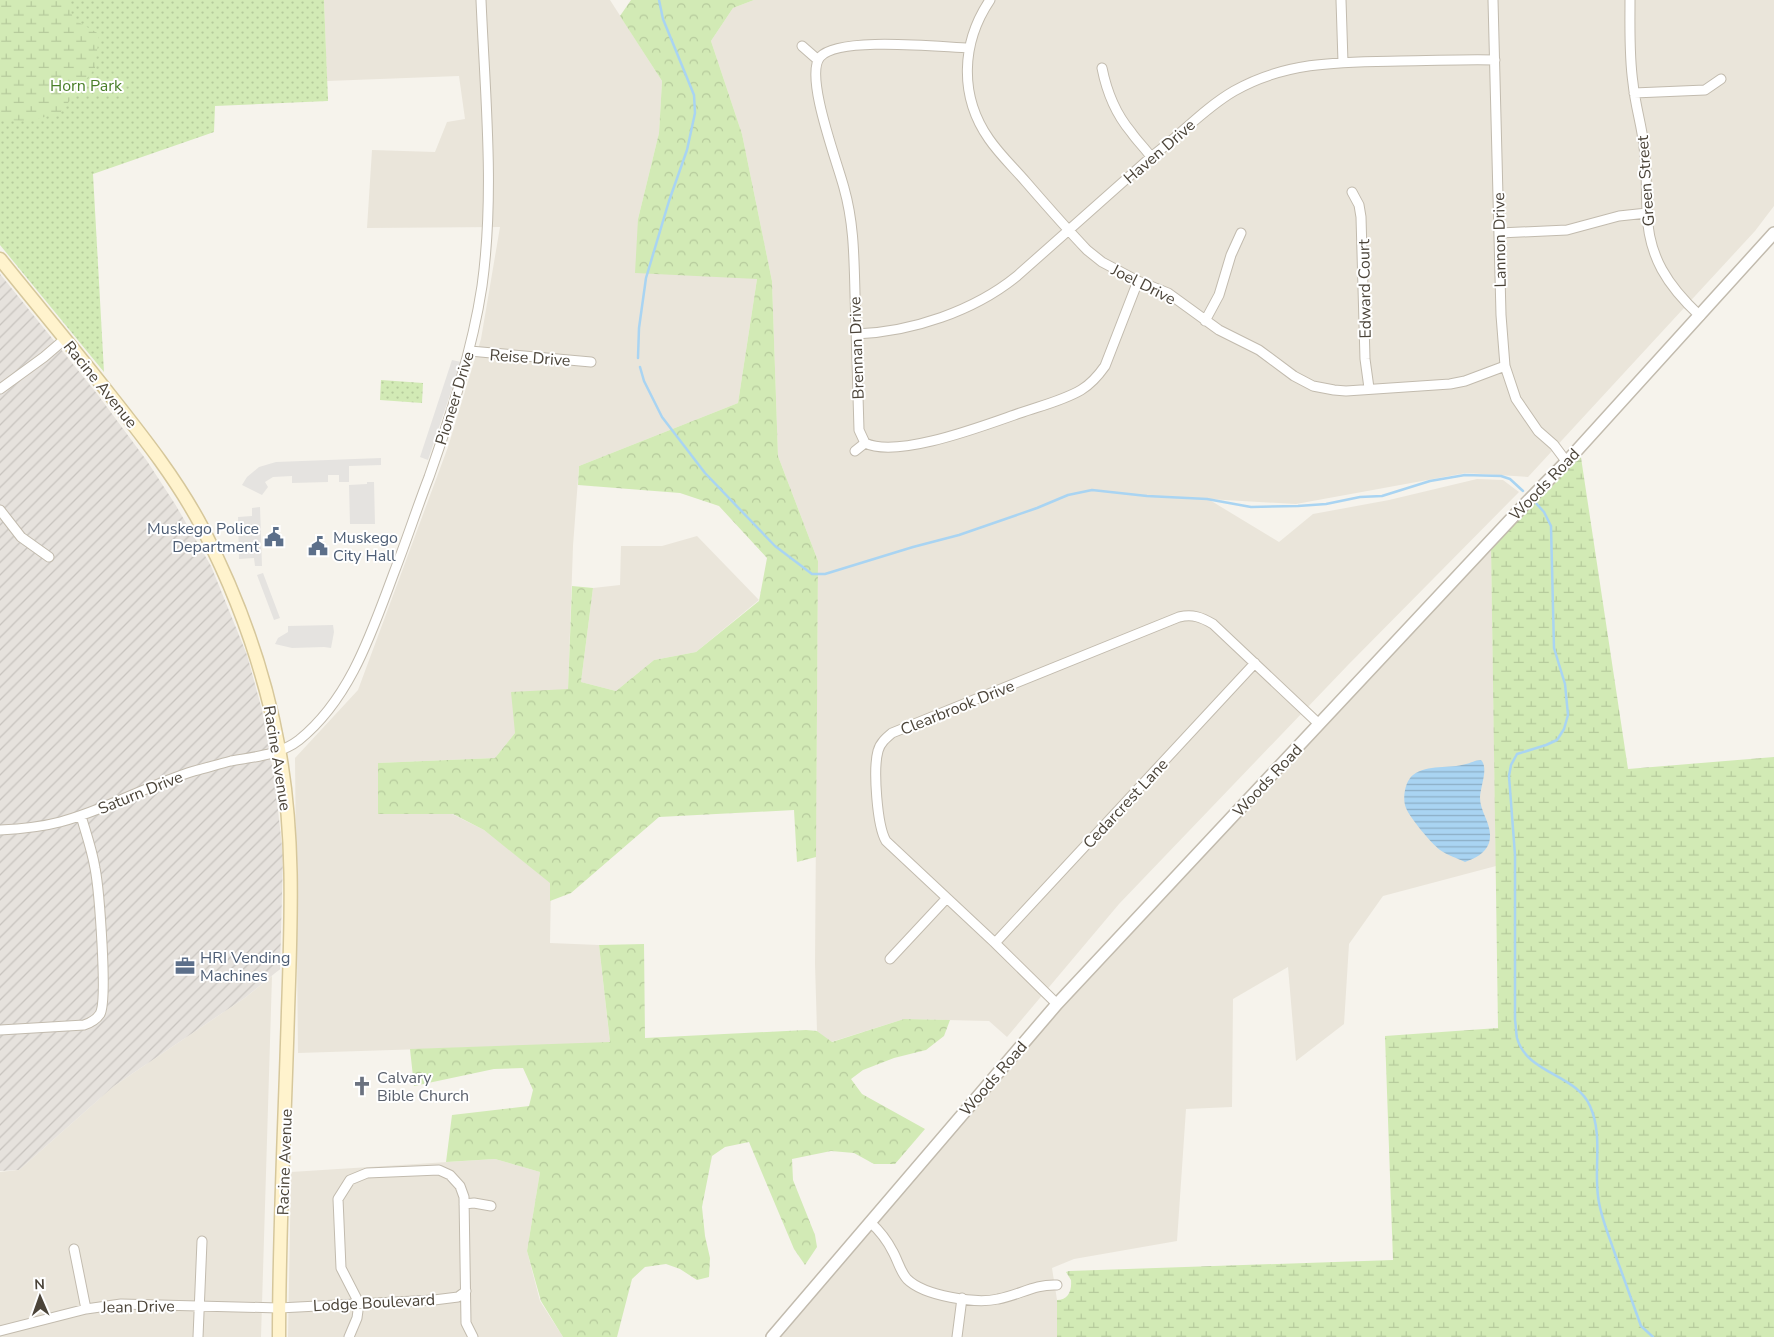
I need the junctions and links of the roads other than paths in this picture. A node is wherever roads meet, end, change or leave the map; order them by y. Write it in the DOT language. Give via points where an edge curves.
graph roads {
  1 [pos="481,0"];
  2 [pos="990,0"];
  3 [pos="1342,0"];
  4 [pos="1493,0"];
  5 [pos="1630,0"];
  6 [pos="802,46"];
  7 [pos="969,48"];
  8 [pos="818,60"];
  9 [pos="1495,60"];
  10 [pos="1343,62"];
  11 [pos="1102,68"];
  12 [pos="1721,79"];
  13 [pos="1634,93"];
  14 [pos="1151,157"];
  15 [pos="1352,192"];
  16 [pos="1647,213"];
  17 [pos="1069,231"];
  18 [pos="1241,233"];
  19 [pos="1499,233"];
  20 [pos="1774,233"];
  21 [pos="0,259"];
  22 [pos="1138,281"];
  23 [pos="1700,316"];
  24 [pos="1205,321"];
  25 [pos="856,334"];
  26 [pos="65,339"];
  27 [pos="470,351"];
  28 [pos="590,362"];
  29 [pos="1505,366"];
  30 [pos="1369,388"];
  31 [pos="0,389"];
  32 [pos="864,443"];
  33 [pos="855,451"];
  34 [pos="1566,461"];
  35 [pos="0,510"];
  36 [pos="49,557"];
  37 [pos="1255,663"];
  38 [pos="1319,724"];
  39 [pos="280,751"];
  40 [pos="81,816"];
  41 [pos="0,830"];
  42 [pos="946,899"];
  43 [pos="995,943"];
  44 [pos="890,959"];
  45 [pos="1058,1004"];
  46 [pos="0,1030"];
  47 [pos="464,1204"];
  48 [pos="491,1206"];
  49 [pos="870,1222"];
  50 [pos="202,1241"];
  51 [pos="74,1249"];
  52 [pos="1057,1285"];
  53 [pos="466,1291"];
  54 [pos="962,1298"];
  55 [pos="359,1304"];
  56 [pos="199,1306"];
  57 [pos="279,1308"];
  58 [pos="86,1309"];
  59 [pos="0,1332"];
  60 [pos="198,1337"];
  61 [pos="278,1337"];
  62 [pos="349,1337"];
  63 [pos="473,1337"];
  64 [pos="772,1337"];
  65 [pos="957,1337"];
  1 -- 27 [label="street, Pioneer Drive" via="487,219 482,284"];
  2 -- 7 [label="street, Joel Drive" via="977,22"];
  3 -- 10 [label="street"];
  4 -- 9 [label="street, Lannon Drive"];
  5 -- 13 [label="street, Green Street"];
  6 -- 8 [label="street"];
  7 -- 8 [label="street" via="860,46 830,50"];
  7 -- 17 [label="street, Joel Drive" via="968,91 983,129"];
  8 -- 25 [label="street, Brennan Drive" via="816,76 822,111 851,224"];
  9 -- 10 [label="street, Haven Drive"];
  9 -- 19 [label="street, Lannon Drive"];
  10 -- 14 [label="street, Haven Drive" via="1291,68 1254,80 1215,104"];
  11 -- 14 [label="street" via="1116,112"];
  12 -- 13 [label="street" via="1705,90"];
  13 -- 16 [label="street, Green Street" via="1645,149"];
  14 -- 17 [label="street, Haven Drive"];
  15 -- 30 [label="street, Edward Court" via="1361,217 1365,359"];
  16 -- 19 [label="street" via="1619,216 1567,230"];
  16 -- 23 [label="street, Green Street" via="1650,241 1659,267 1673,289"];
  17 -- 22 [label="street, Joel Drive" via="1102,262"];
  17 -- 25 [label="street, Haven Drive" via="1010,283 976,303 901,330"];
  18 -- 24 [label="street" via="1230,254 1219,295"];
  19 -- 29 [label="street, Lannon Drive"];
  20 -- 23 [label="street, Woods Road"];
  21 -- 26 [label="main road, Racine Avenue"];
  22 -- 24 [label="street, Joel Drive" via="1168,293"];
  22 -- 32 [label="street" via="1104,366 1098,376 1080,390 1050,403 935,440 886,446"];
  23 -- 34 [label="street, Woods Road"];
  24 -- 30 [label="street, Joel Drive" via="1259,350 1294,376 1314,386 1334,390"];
  25 -- 32 [label="street, Brennan Drive" via="858,430"];
  26 -- 31 [label="street"];
  26 -- 39 [label="main road, Racine Avenue" via="158,458 203,529 243,618 263,679"];
  27 -- 28 [label="street, Reise Drive"];
  27 -- 39 [label="street, Pioneer Drive" via="405,544 356,667 327,712 298,741"];
  29 -- 30 [label="street, Joel Drive" via="1450,384"];
  29 -- 34 [label="street, Lannon Drive" via="1516,399 1538,431"];
  32 -- 33 [label="street"];
  34 -- 38 [label="street, Woods Road"];
  35 -- 36 [label="street" via="21,537"];
  37 -- 38 [label="street, Clearbrook Drive"];
  37 -- 42 [label="street, Clearbrook Drive" via="1202,617 1179,617 892,732 881,744 877,757 878,811 882,834 893,849"];
  37 -- 43 [label="street, Cedarcrest Lane"];
  38 -- 45 [label="street, Woods Road"];
  39 -- 40 [label="street, Saturn Drive" via="188,773"];
  39 -- 57 [label="main road, Racine Avenue" via="291,887"];
  40 -- 41 [label="street, Saturn Drive" via="59,823"];
  40 -- 46 [label="street" via="98,884 100,1014 84,1026"];
  42 -- 43 [label="street, Clearbrook Drive"];
  42 -- 44 [label="street"];
  43 -- 45 [label="street, Clearbrook Drive"];
  45 -- 49 [label="street, Woods Road"];
  47 -- 48 [label="street"];
  47 -- 53 [label="street"];
  47 -- 55 [label="street" via="460,1186 450,1175 439,1170 367,1174 350,1180 338,1199 341,1268"];
  49 -- 54 [label="street" via="887,1240 908,1280 928,1292"];
  49 -- 64 [label="street, Woods Road"];
  50 -- 56 [label="street"];
  51 -- 58 [label="street"];
  52 -- 54 [label="street" via="1044,1285 998,1300"];
  53 -- 55 [label="street, Lodge Boulevard" via="458,1296 434,1300"];
  53 -- 63 [label="street" via="466,1323"];
  54 -- 65 [label="street"];
  55 -- 57 [label="street, Lodge Boulevard"];
  55 -- 62 [label="street"];
  56 -- 57 [label="street, Jean Drive"];
  56 -- 58 [label="street, Jean Drive" via="121,1304"];
  56 -- 60 [label="street"];
  57 -- 61 [label="main road, Racine Avenue"];
  58 -- 59 [label="street, Jean Drive"];
}
